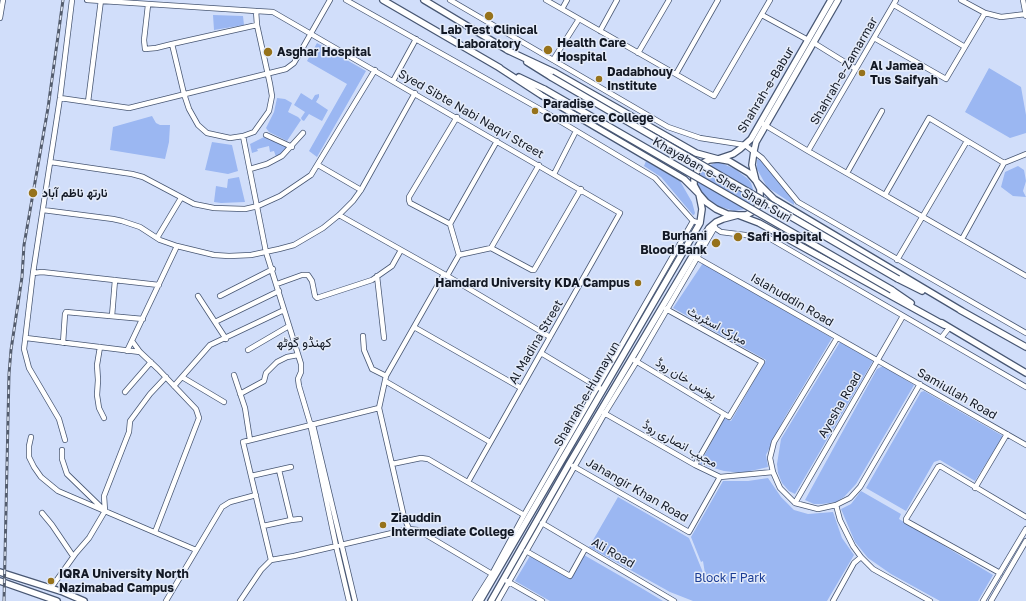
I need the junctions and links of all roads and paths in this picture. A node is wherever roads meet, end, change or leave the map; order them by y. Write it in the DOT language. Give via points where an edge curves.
graph roads {
  1 [pos="3,0"];
  2 [pos="72,0"];
  3 [pos="87,0"];
  4 [pos="330,0"];
  5 [pos="346,0"];
  6 [pos="383,0"];
  7 [pos="424,0"];
  8 [pos="450,0"];
  9 [pos="546,0"];
  10 [pos="567,0"];
  11 [pos="617,0"];
  12 [pos="669,0"];
  13 [pos="718,0"];
  14 [pos="770,0"];
  15 [pos="831,0"];
  16 [pos="838,0"];
  17 [pos="896,0"];
  18 [pos="960,0"];
  19 [pos="1023,0"];
  20 [pos="101,1"];
  21 [pos="148,5"];
  22 [pos="894,5"];
  23 [pos="562,9"];
  24 [pos="256,11"];
  25 [pos="984,13"];
  26 [pos="762,15"];
  27 [pos="1026,15"];
  28 [pos="0,18"];
  29 [pos="579,19"];
  30 [pos="257,25"];
  31 [pos="600,31"];
  32 [pos="310,33"];
  33 [pos="874,38"];
  34 [pos="416,39"];
  35 [pos="808,40"];
  36 [pos="814,43"];
  37 [pos="172,44"];
  38 [pos="965,47"];
  39 [pos="507,50"];
  40 [pos="638,53"];
  41 [pos="553,60"];
  42 [pos="498,67"];
  43 [pos="856,69"];
  44 [pos="375,70"];
  45 [pos="268,74"];
  46 [pos="676,74"];
  47 [pos="394,81"];
  48 [pos="415,93"];
  49 [pos="184,94"];
  50 [pos="60,98"];
  51 [pos="88,102"];
  52 [pos="882,111"];
  53 [pos="456,117"];
  54 [pos="764,124"];
  55 [pos="576,131"];
  56 [pos="303,133"];
  57 [pos="266,135"];
  58 [pos="243,136"];
  59 [pos="497,141"];
  60 [pos="967,141"];
  61 [pos="745,145"];
  62 [pos="292,147"];
  63 [pos="754,151"];
  64 [pos="808,151"];
  65 [pos="1026,154"];
  66 [pos="718,159"];
  67 [pos="50,162"];
  68 [pos="1004,163"];
  69 [pos="318,165"];
  70 [pos="539,165"];
  71 [pos="250,169"];
  72 [pos="847,173"];
  73 [pos="554,174"];
  74 [pos="756,181"];
  75 [pos="581,189"];
  76 [pos="361,190"];
  77 [pos="699,194"];
  78 [pos="885,195"];
  79 [pos="181,198"];
  80 [pos="258,206"];
  81 [pos="43,210"];
  82 [pos="620,213"];
  83 [pos="340,215"];
  84 [pos="738,215"];
  85 [pos="922,216"];
  86 [pos="693,222"];
  87 [pos="700,223"];
  88 [pos="450,224"];
  89 [pos="712,227"];
  90 [pos="156,238"];
  91 [pos="962,239"];
  92 [pos="177,246"];
  93 [pos="491,248"];
  94 [pos="401,250"];
  95 [pos="266,252"];
  96 [pos="459,255"];
  97 [pos="695,256"];
  98 [pos="897,260"];
  99 [pos="273,269"];
  100 [pos="33,273"];
  101 [pos="446,275"];
  102 [pos="376,276"];
  103 [pos="1026,276"];
  104 [pos="115,280"];
  105 [pos="277,284"];
  106 [pos="159,285"];
  107 [pos="279,291"];
  108 [pos="198,296"];
  109 [pos="220,296"];
  110 [pos="654,301"];
  111 [pos="665,308"];
  112 [pos="284,310"];
  113 [pos="962,311"];
  114 [pos="112,316"];
  115 [pos="903,316"];
  116 [pos="143,319"];
  117 [pos="215,322"];
  118 [pos="289,326"];
  119 [pos="414,327"];
  120 [pos="947,327"];
  121 [pos="1026,333"];
  122 [pos="363,336"];
  123 [pos="550,337"];
  124 [pos="26,338"];
  125 [pos="384,338"];
  126 [pos="837,338"];
  127 [pos="940,338"];
  128 [pos="226,339"];
  129 [pos="132,341"];
  130 [pos="63,342"];
  131 [pos="100,347"];
  132 [pos="1026,347"];
  133 [pos="248,350"];
  134 [pos="127,351"];
  135 [pos="140,352"];
  136 [pos="541,353"];
  137 [pos="298,355"];
  138 [pos="634,360"];
  139 [pos="877,360"];
  140 [pos="151,362"];
  141 [pos="1026,373"];
  142 [pos="234,375"];
  143 [pos="166,377"];
  144 [pos="182,377"];
  145 [pos="386,379"];
  146 [pos="920,384"];
  147 [pos="174,386"];
  148 [pos="1026,387"];
  149 [pos="521,388"];
  150 [pos="600,388"];
  151 [pos="125,392"];
  152 [pos="240,394"];
  153 [pos="224,402"];
  154 [pos="379,408"];
  155 [pos="603,412"];
  156 [pos="724,414"];
  157 [pos="729,417"];
  158 [pos="104,418"];
  159 [pos="311,425"];
  160 [pos="1007,434"];
  161 [pos="31,437"];
  162 [pos="65,440"];
  163 [pos="250,440"];
  164 [pos="490,442"];
  165 [pos="1026,445"];
  166 [pos="62,450"];
  167 [pos="392,464"];
  168 [pos="572,465"];
  169 [pos="695,465"];
  170 [pos="290,467"];
  171 [pos="280,470"];
  172 [pos="773,472"];
  173 [pos="251,476"];
  174 [pos="720,477"];
  175 [pos="468,482"];
  176 [pos="975,488"];
  177 [pos="256,495"];
  178 [pos="795,504"];
  179 [pos="836,505"];
  180 [pos="105,511"];
  181 [pos="42,513"];
  182 [pos="524,515"];
  183 [pos="1026,518"];
  184 [pos="300,519"];
  185 [pos="291,520"];
  186 [pos="542,523"];
  187 [pos="263,526"];
  188 [pos="409,529"];
  189 [pos="1026,529"];
  190 [pos="155,532"];
  191 [pos="1026,541"];
  192 [pos="342,544"];
  193 [pos="336,546"];
  194 [pos="585,548"];
  195 [pos="196,550"];
  196 [pos="526,551"];
  197 [pos="73,556"];
  198 [pos="861,557"];
  199 [pos="271,560"];
  200 [pos="0,572"];
  201 [pos="1000,573"];
  202 [pos="492,574"];
  203 [pos="506,580"];
  204 [pos="0,581"];
  205 [pos="51,588"];
  206 [pos="57,601"];
  207 [pos="84,601"];
  208 [pos="166,601"];
  209 [pos="240,601"];
  210 [pos="349,601"];
  211 [pos="355,601"];
  212 [pos="475,601"];
  213 [pos="480,601"];
  214 [pos="491,601"];
  215 [pos="498,601"];
  216 [pos="542,601"];
  217 [pos="674,601"];
  218 [pos="833,601"];
  219 [pos="930,601"];
  220 [pos="984,601"];
  221 [pos="991,601"];
  1 -- 28 [label="street"];
  2 -- 50 [label="street"];
  3 -- 20 [label="street, Syed Sibte Nabi Naqvi Street"];
  4 -- 32 [label="street"];
  5 -- 34 [label="street"];
  6 -- 42 [label="main road, Khayaban-e-Sher Shah Suri"];
  7 -- 39 [label="main road, Khayaban-e-Sher Shah Suri"];
  8 -- 41 [label="street"];
  9 -- 23 [label="street"];
  10 -- 23 [label="street"];
  11 -- 31 [label="street"];
  12 -- 40 [label="street"];
  13 -- 46 [label="street"];
  14 -- 26 [label="street"];
  15 -- 35 [label="main road, Shahrah-e-Babur"];
  16 -- 36 [label="main road, Shahrah-e-Babur"];
  17 -- 22 [label="street, Shahrah-e-Zamarmar"];
  18 -- 25 [label="street"];
  19 -- 27 [label="street"];
  20 -- 21 [label="street, Syed Sibte Nabi Naqvi Street"];
  20 -- 51 [label="street"];
  21 -- 24 [label="street, Syed Sibte Nabi Naqvi Street"];
  21 -- 37 [label="street" via="145,48"];
  22 -- 33 [label="street, Shahrah-e-Zamarmar"];
  22 -- 38 [label="street"];
  23 -- 29 [label="street"];
  24 -- 30 [label="street"];
  24 -- 32 [label="street, Syed Sibte Nabi Naqvi Street" via="273,12"];
  25 -- 27 [label="street" via="1001,17"];
  25 -- 38 [label="street"];
  26 -- 35 [label="street"];
  26 -- 46 [label="street" via="714,96"];
  29 -- 31 [label="street"];
  29 -- 41 [label="street"];
  30 -- 37 [label="street"];
  30 -- 45 [label="street"];
  31 -- 40 [label="street"];
  32 -- 44 [label="street, Syed Sibte Nabi Naqvi Street"];
  32 -- 45 [label="street" via="290,67"];
  33 -- 38 [label="street" via="946,79"];
  33 -- 43 [label="street, Shahrah-e-Zamarmar"];
  34 -- 47 [label="street"];
  34 -- 55 [label="street"];
  35 -- 54 [label="main road, Shahrah-e-Babur"];
  36 -- 43 [label="street"];
  36 -- 54 [label="main road, Shahrah-e-Babur"];
  37 -- 49 [label="street"];
  39 -- 66 [label="main road" via="554,72 696,153"];
  39 -- 113 [label="main road, Khayaban-e-Sher Shah Suri, bridge" via="898,279"];
  40 -- 46 [label="street"];
  41 -- 61 [label="street" via="668,127 700,138"];
  42 -- 77 [label="main road" via="684,179"];
  42 -- 120 [label="main road, Khayaban-e-Sher Shah Suri, bridge" via="544,89 892,290"];
  43 -- 64 [label="street, Shahrah-e-Zamarmar"];
  44 -- 47 [label="street, Syed Sibte Nabi Naqvi Street"];
  44 -- 69 [label="street"];
  45 -- 49 [label="street"];
  45 -- 58 [label="street" via="272,96 269,111 254,132"];
  47 -- 48 [label="street, Syed Sibte Nabi Naqvi Street"];
  48 -- 53 [label="street, Syed Sibte Nabi Naqvi Street"];
  48 -- 76 [label="street"];
  49 -- 51 [label="street" via="129,108"];
  49 -- 58 [label="street" via="193,118 207,133 230,138"];
  50 -- 51 [label="street"];
  50 -- 67 [label="street"];
  52 -- 72 [label="street"];
  53 -- 59 [label="street, Syed Sibte Nabi Naqvi Street"];
  53 -- 88 [label="street" via="409,197 410,203"];
  54 -- 61 [label="main road, Shahrah-e-Babur"];
  54 -- 63 [label="main road, Shahrah-e-Babur"];
  54 -- 64 [label="street"];
  55 -- 73 [label="street"];
  55 -- 86 [label="street" via="655,178"];
  56 -- 62 [label="street"];
  57 -- 62 [label="street"];
  58 -- 71 [label="street"];
  59 -- 70 [label="street, Syed Sibte Nabi Naqvi Street"];
  59 -- 88 [label="street"];
  60 -- 68 [label="street"];
  60 -- 78 [label="street" via="929,118"];
  60 -- 85 [label="street"];
  61 -- 63 [label="street"];
  61 -- 66 [label="main road, Shahrah-e-Babur" via="733,154"];
  62 -- 71 [label="street" via="275,161"];
  63 -- 74 [label="main road, Shahrah-e-Babur" via="752,165"];
  63 -- 98 [label="street" via="798,202"];
  64 -- 72 [label="street"];
  65 -- 68 [label="street"];
  66 -- 74 [label="main road" via="739,167"];
  66 -- 77 [label="main road" via="703,163 698,169 694,185"];
  67 -- 79 [label="street" via="143,177"];
  67 -- 81 [label="street"];
  68 -- 91 [label="street"];
  69 -- 76 [label="street"];
  69 -- 80 [label="street" via="311,175 295,186"];
  70 -- 73 [label="street, Syed Sibte Nabi Naqvi Street"];
  70 -- 93 [label="street"];
  71 -- 80 [label="street"];
  72 -- 78 [label="street"];
  73 -- 75 [label="street, Syed Sibte Nabi Naqvi Street"];
  74 -- 84 [label="main road" via="760,189 758,206 752,212"];
  74 -- 113 [label="main road" via="774,199"];
  75 -- 82 [label="street, Syed Sibte Nabi Naqvi Street"];
  75 -- 93 [label="street" via="534,270"];
  76 -- 83 [label="street"];
  77 -- 84 [label="main road" via="716,209"];
  77 -- 87 [label="main road, Shahrah-e-Humayun" via="702,209"];
  78 -- 85 [label="street"];
  79 -- 80 [label="street" via="214,208 245,209"];
  79 -- 90 [label="street"];
  80 -- 95 [label="street"];
  81 -- 90 [label="street" via="113,218 140,227"];
  81 -- 100 [label="street"];
  82 -- 123 [label="street, Al Madina Street"];
  83 -- 94 [label="street"];
  83 -- 95 [label="street" via="294,245"];
  84 -- 89 [label="main road" via="723,219"];
  84 -- 120 [label="main road" via="759,223"];
  85 -- 91 [label="street"];
  85 -- 98 [label="street"];
  86 -- 87 [label="street"];
  86 -- 150 [label="street"];
  87 -- 89 [label="main road"];
  87 -- 110 [label="main road, Shahrah-e-Humayun"];
  88 -- 96 [label="street"];
  89 -- 97 [label="main road, Shahrah-e-Humayun"];
  89 -- 115 [label="street" via="721,232 769,238"];
  90 -- 92 [label="street"];
  91 -- 103 [label="street"];
  92 -- 95 [label="street" via="214,255 251,255"];
  92 -- 106 [label="street"];
  93 -- 96 [label="street"];
  94 -- 101 [label="street"];
  94 -- 102 [label="street" via="392,266"];
  95 -- 99 [label="street"];
  96 -- 101 [label="street"];
  97 -- 111 [label="main road, Shahrah-e-Humayun"];
  97 -- 126 [label="street, Islahuddin Road"];
  98 -- 121 [label="street"];
  99 -- 105 [label="street"];
  99 -- 109 [label="street"];
  100 -- 104 [label="street"];
  100 -- 124 [label="street"];
  101 -- 119 [label="street"];
  101 -- 123 [label="street"];
  102 -- 105 [label="street" via="372,280 317,298 308,275"];
  102 -- 125 [label="street"];
  104 -- 106 [label="street"];
  104 -- 114 [label="street"];
  105 -- 107 [label="street"];
  106 -- 116 [label="street"];
  107 -- 112 [label="street"];
  107 -- 117 [label="street"];
  108 -- 117 [label="street"];
  110 -- 111 [label="main road"];
  110 -- 150 [label="main road, Shahrah-e-Humayun"];
  111 -- 138 [label="main road, Shahrah-e-Humayun"];
  111 -- 157 [label="street, مبارک اسٹریٹ" via="762,362"];
  112 -- 118 [label="street"];
  112 -- 128 [label="street"];
  113 -- 132 [label="main road, Khayaban-e-Sher Shah Suri"];
  114 -- 116 [label="street"];
  114 -- 130 [label="street" via="66,312"];
  115 -- 127 [label="street"];
  115 -- 139 [label="street, Ayesha Road"];
  116 -- 129 [label="street"];
  117 -- 128 [label="street"];
  118 -- 133 [label="street"];
  118 -- 137 [label="street"];
  119 -- 145 [label="street"];
  119 -- 149 [label="street"];
  120 -- 127 [label="street"];
  120 -- 141 [label="main road, Khayaban-e-Sher Shah Suri"];
  122 -- 145 [label="street" via="364,350 372,369"];
  123 -- 136 [label="street, Al Madina Street"];
  124 -- 130 [label="street"];
  124 -- 162 [label="street" via="24,349 29,368 59,419"];
  126 -- 139 [label="street, Islahuddin Road"];
  126 -- 172 [label="street" via="774,442 770,458"];
  127 -- 148 [label="street"];
  128 -- 144 [label="street" via="210,345"];
  129 -- 134 [label="street"];
  129 -- 135 [label="street"];
  130 -- 131 [label="street"];
  131 -- 134 [label="street"];
  131 -- 158 [label="street" via="97,395"];
  134 -- 135 [label="street"];
  135 -- 140 [label="street"];
  136 -- 149 [label="street, Al Madina Street"];
  136 -- 150 [label="street"];
  137 -- 152 [label="street" via="277,362 266,374 264,381"];
  137 -- 159 [label="street" via="301,372 299,386"];
  138 -- 155 [label="main road, Shahrah-e-Humayun"];
  138 -- 156 [label="street, یونس خان روڈ"];
  139 -- 146 [label="street, Samiullah Road"];
  139 -- 178 [label="street, Ayesha Road"];
  140 -- 143 [label="street"];
  140 -- 151 [label="street"];
  142 -- 152 [label="street"];
  143 -- 147 [label="street"];
  143 -- 180 [label="street" via="130,421 129,432 104,496"];
  144 -- 147 [label="street"];
  144 -- 153 [label="street"];
  145 -- 154 [label="street"];
  145 -- 164 [label="street"];
  146 -- 160 [label="street, Samiullah Road"];
  146 -- 179 [label="street" via="860,488 850,498"];
  147 -- 190 [label="street" via="196,409 199,418"];
  149 -- 164 [label="street, Al Madina Street"];
  150 -- 182 [label="street"];
  150 -- 213 [label="main road, Shahrah-e-Humayun"];
  152 -- 163 [label="street"];
  154 -- 159 [label="street"];
  154 -- 167 [label="street"];
  155 -- 168 [label="main road, Shahrah-e-Humayun"];
  155 -- 169 [label="street, مجیب انصاری روڈ"];
  156 -- 157 [label="street, یونس خان روڈ"];
  156 -- 169 [label="street"];
  159 -- 163 [label="street"];
  159 -- 192 [label="street"];
  159 -- 193 [label="street"];
  160 -- 165 [label="street, Samiullah Road"];
  160 -- 176 [label="street"];
  161 -- 180 [label="street" via="29,457 41,477 58,491"];
  163 -- 173 [label="street" via="243,442"];
  164 -- 175 [label="street, Al Madina Street"];
  166 -- 180 [label="street" via="67,474"];
  167 -- 175 [label="street" via="425,458"];
  167 -- 188 [label="street"];
  168 -- 174 [label="street, Jahangir Khan Road" via="689,532"];
  168 -- 186 [label="street"];
  168 -- 203 [label="main road, Shahrah-e-Humayun"];
  169 -- 174 [label="street, مجیب انصاری روڈ"];
  170 -- 171 [label="street"];
  171 -- 173 [label="street"];
  171 -- 185 [label="street"];
  172 -- 174 [label="street, مجیب انصاری روڈ"];
  172 -- 178 [label="street" via="780,488"];
  173 -- 177 [label="street"];
  175 -- 182 [label="street"];
  176 -- 183 [label="street"];
  176 -- 201 [label="street" via="940,466 906,520"];
  177 -- 187 [label="street"];
  177 -- 195 [label="street" via="230,502 222,507"];
  178 -- 179 [label="street" via="818,509"];
  179 -- 198 [label="street" via="840,520"];
  180 -- 190 [label="street"];
  180 -- 197 [label="street" via="89,538"];
  181 -- 197 [label="street"];
  182 -- 202 [label="street"];
  184 -- 185 [label="street"];
  185 -- 187 [label="street"];
  186 -- 194 [label="street, Ali Road"];
  186 -- 196 [label="street"];
  187 -- 199 [label="street"];
  188 -- 192 [label="street"];
  188 -- 202 [label="street" via="418,530"];
  189 -- 201 [label="street"];
  190 -- 195 [label="street"];
  191 -- 221 [label="street"];
  192 -- 193 [label="street"];
  192 -- 211 [label="street"];
  193 -- 199 [label="street"];
  193 -- 210 [label="street"];
  194 -- 196 [label="street" via="570,576"];
  194 -- 217 [label="street, Ali Road"];
  195 -- 208 [label="street"];
  196 -- 203 [label="street"];
  197 -- 205 [label="street"];
  198 -- 218 [label="street" via="854,563"];
  198 -- 219 [label="street" via="874,569"];
  199 -- 209 [label="street"];
  200 -- 205 [label="main road"];
  201 -- 220 [label="street"];
  202 -- 212 [label="street"];
  203 -- 214 [label="main road, Shahrah-e-Humayun"];
  203 -- 215 [label="street"];
  203 -- 216 [label="street"];
  204 -- 206 [label="main road"];
  205 -- 207 [label="main road"];
}
